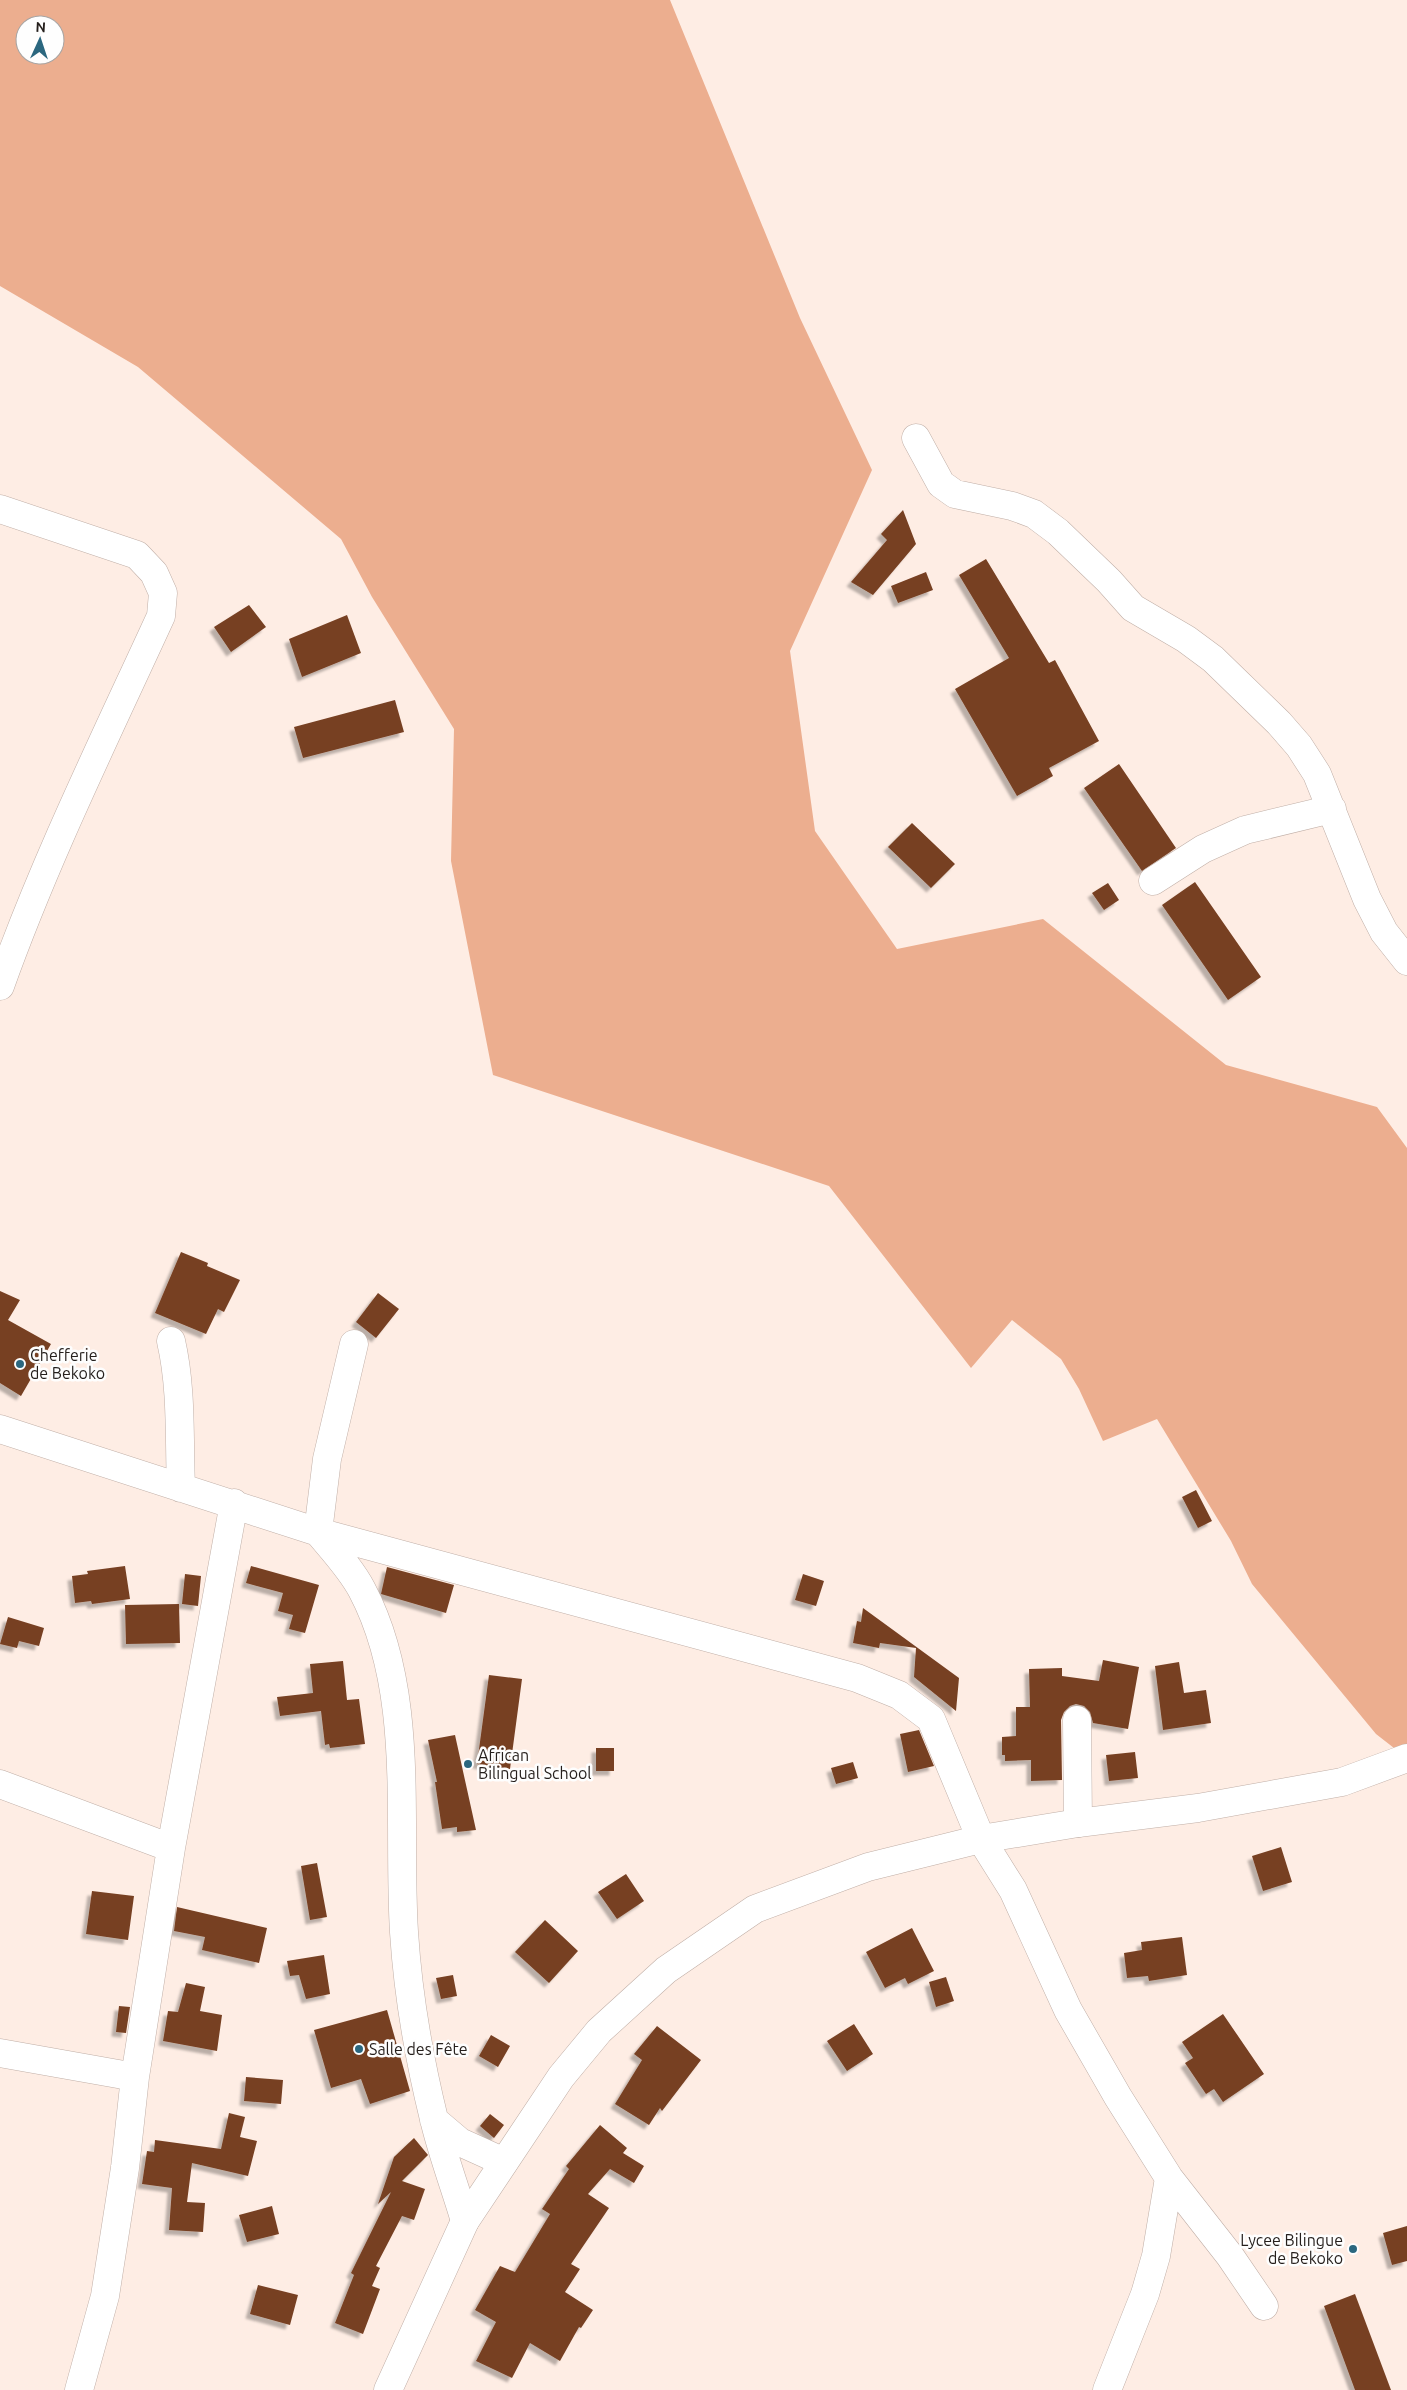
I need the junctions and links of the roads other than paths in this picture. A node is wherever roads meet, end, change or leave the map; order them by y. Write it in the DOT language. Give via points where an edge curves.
graph roads {
  1 [pos="916,438"];
  2 [pos="0,510"];
  3 [pos="1332,809"];
  4 [pos="1153,881"];
  5 [pos="1407,961"];
  6 [pos="0,986"];
  7 [pos="171,1341"];
  8 [pos="354,1344"];
  9 [pos="0,1429"];
  10 [pos="181,1488"];
  11 [pos="234,1503"];
  12 [pos="318,1532"];
  13 [pos="1077,1720"];
  14 [pos="1407,1758"];
  15 [pos="0,1784"];
  16 [pos="1078,1823"];
  17 [pos="981,1839"];
  18 [pos="170,1848"];
  19 [pos="0,2053"];
  20 [pos="135,2077"];
  21 [pos="434,2120"];
  22 [pos="504,2162"];
  23 [pos="1169,2178"];
  24 [pos="465,2221"];
  25 [pos="1264,2306"];
  26 [pos="79,2390"];
  27 [pos="388,2390"];
  28 [pos="1107,2390"];
  1 -- 3 [label="street" via="941,484 955,494 1034,514 1083,556 1133,608 1213,659 1299,746 1317,774"];
  2 -- 6 [label="street" via="137,555 154,573 163,593 161,616 92,764"];
  3 -- 4 [label="street" via="1245,830 1204,849"];
  3 -- 5 [label="street" via="1350,862 1376,918"];
  7 -- 10 [label="street" via="179,1394"];
  8 -- 12 [label="street" via="327,1459"];
  9 -- 10 [label="street"];
  10 -- 11 [label="street"];
  11 -- 12 [label="street"];
  11 -- 18 [label="street"];
  12 -- 17 [label="street" via="857,1678 899,1695 931,1719"];
  12 -- 21 [label="street" via="361,1589 379,1629 389,1664 402,1779 404,1932 412,2007"];
  13 -- 16 [label="street"];
  14 -- 16 [label="street" via="1342,1782 1198,1808"];
  15 -- 18 [label="street"];
  16 -- 17 [label="street"];
  17 -- 22 [label="street" via="868,1867 755,1910 666,1970 599,2031 561,2077"];
  17 -- 23 [label="street" via="1013,1890 1068,2010"];
  18 -- 20 [label="street"];
  19 -- 20 [label="street"];
  20 -- 26 [label="street" via="105,2296"];
  21 -- 22 [label="street" via="460,2142"];
  21 -- 24 [label="street"];
  22 -- 24 [label="street"];
  23 -- 25 [label="street"];
  23 -- 28 [label="street" via="1156,2256 1145,2294"];
  24 -- 27 [label="street"];
}
